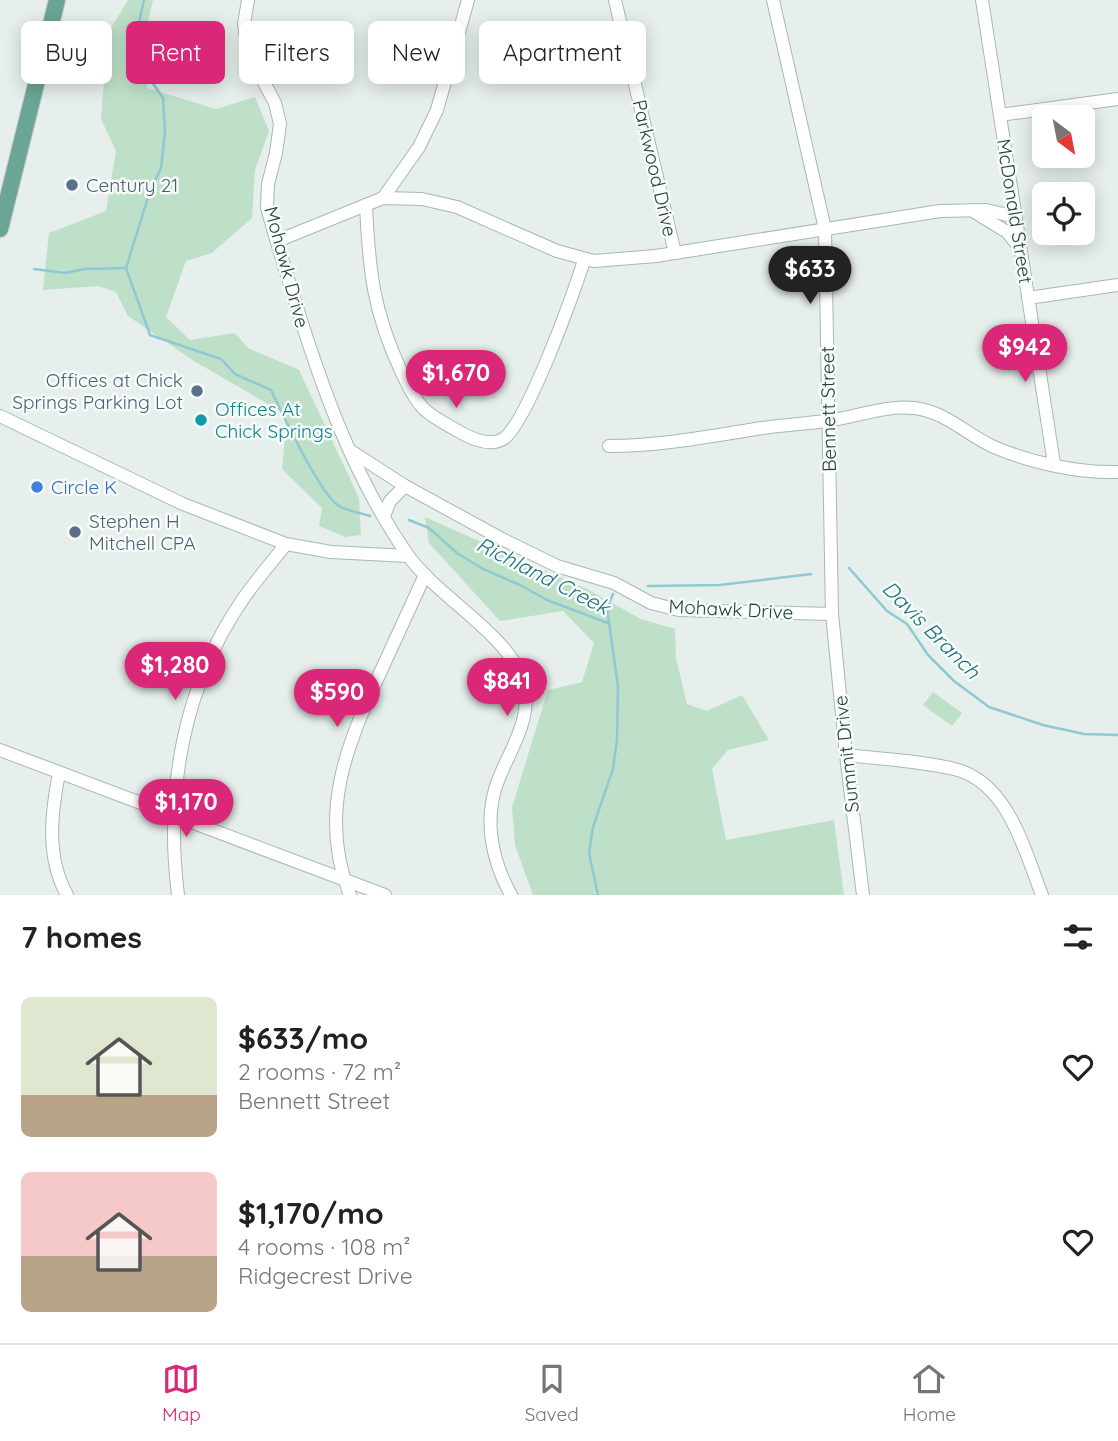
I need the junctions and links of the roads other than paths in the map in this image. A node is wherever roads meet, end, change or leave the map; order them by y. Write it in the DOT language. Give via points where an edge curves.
graph roads {
  1 [pos="57,0"];
  2 [pos="248,0"];
  3 [pos="468,0"];
  4 [pos="615,0"];
  5 [pos="773,0"];
  6 [pos="982,0"];
  7 [pos="1118,99"];
  8 [pos="1000,115"];
  9 [pos="383,198"];
  10 [pos="366,205"];
  11 [pos="971,210"];
  12 [pos="1016,217"];
  13 [pos="1,218"];
  14 [pos="825,229"];
  15 [pos="277,241"];
  16 [pos="1020,249"];
  17 [pos="675,253"];
  18 [pos="584,260"];
  19 [pos="1118,285"];
  20 [pos="1028,299"];
  21 [pos="0,416"];
  22 [pos="827,421"];
  23 [pos="609,446"];
  24 [pos="351,451"];
  25 [pos="1054,464"];
  26 [pos="1118,472"];
  27 [pos="405,486"];
  28 [pos="384,516"];
  29 [pos="286,544"];
  30 [pos="408,556"];
  31 [pos="425,575"];
  32 [pos="832,614"];
  33 [pos="0,750"];
  34 [pos="846,755"];
  35 [pos="59,773"];
  36 [pos="174,817"];
  37 [pos="344,880"];
  38 [pos="67,895"];
  39 [pos="178,895"];
  40 [pos="350,895"];
  41 [pos="385,895"];
  42 [pos="511,895"];
  43 [pos="863,895"];
  44 [pos="1042,895"];
  1 -- 13 [label="main road"];
  2 -- 15 [label="street, Mohawk Drive" via="244,24 248,52 275,103 280,124 267,207"];
  3 -- 9 [label="street" via="432,120"];
  4 -- 17 [label="street, Parkwood Drive"];
  5 -- 14 [label="street, Bennett Street"];
  6 -- 8 [label="street, McDonald Street"];
  7 -- 8 [label="street"];
  8 -- 12 [label="street, McDonald Street"];
  9 -- 10 [label="street"];
  9 -- 18 [label="street" via="457,207"];
  10 -- 15 [label="street"];
  10 -- 18 [label="street" via="374,300 395,358 420,405 472,439 501,441 511,433 532,394"];
  11 -- 12 [label="street"];
  11 -- 14 [label="street"];
  11 -- 16 [label="street" via="1007,232"];
  12 -- 16 [label="street, McDonald Street"];
  14 -- 17 [label="street"];
  14 -- 22 [label="street, Bennett Street"];
  15 -- 24 [label="street, Mohawk Drive" via="336,425"];
  16 -- 20 [label="street, McDonald Street"];
  17 -- 18 [label="street"];
  19 -- 20 [label="street"];
  20 -- 25 [label="street, McDonald Street"];
  21 -- 29 [label="street" via="183,504"];
  22 -- 23 [label="street" via="678,442"];
  22 -- 25 [label="street" via="896,408 926,410 994,447"];
  22 -- 32 [label="street, Bennett Street"];
  24 -- 27 [label="street, Mohawk Drive"];
  24 -- 28 [label="street, Mohawk Drive"];
  25 -- 26 [label="street"];
  27 -- 28 [label="street" via="390,501"];
  27 -- 32 [label="street, Mohawk Drive" via="557,566 614,583 651,603 679,610"];
  28 -- 30 [label="street, Mohawk Drive"];
  29 -- 30 [label="street" via="331,552"];
  29 -- 36 [label="street" via="243,598 202,674 186,726"];
  30 -- 31 [label="street, Mohawk Drive"];
  31 -- 37 [label="street" via="359,718 338,784 335,824"];
  31 -- 42 [label="street, Mohawk Drive" via="494,639 522,677 526,694 522,727 499,778 490,817 495,860"];
  32 -- 34 [label="street, Summit Drive"];
  33 -- 35 [label="street"];
  34 -- 43 [label="street, Summit Drive"];
  34 -- 44 [label="street" via="959,771 982,783 1018,834"];
  35 -- 36 [label="street"];
  35 -- 38 [label="street" via="52,839"];
  36 -- 37 [label="street"];
  36 -- 39 [label="street"];
  37 -- 40 [label="street"];
  37 -- 41 [label="street"];
}
